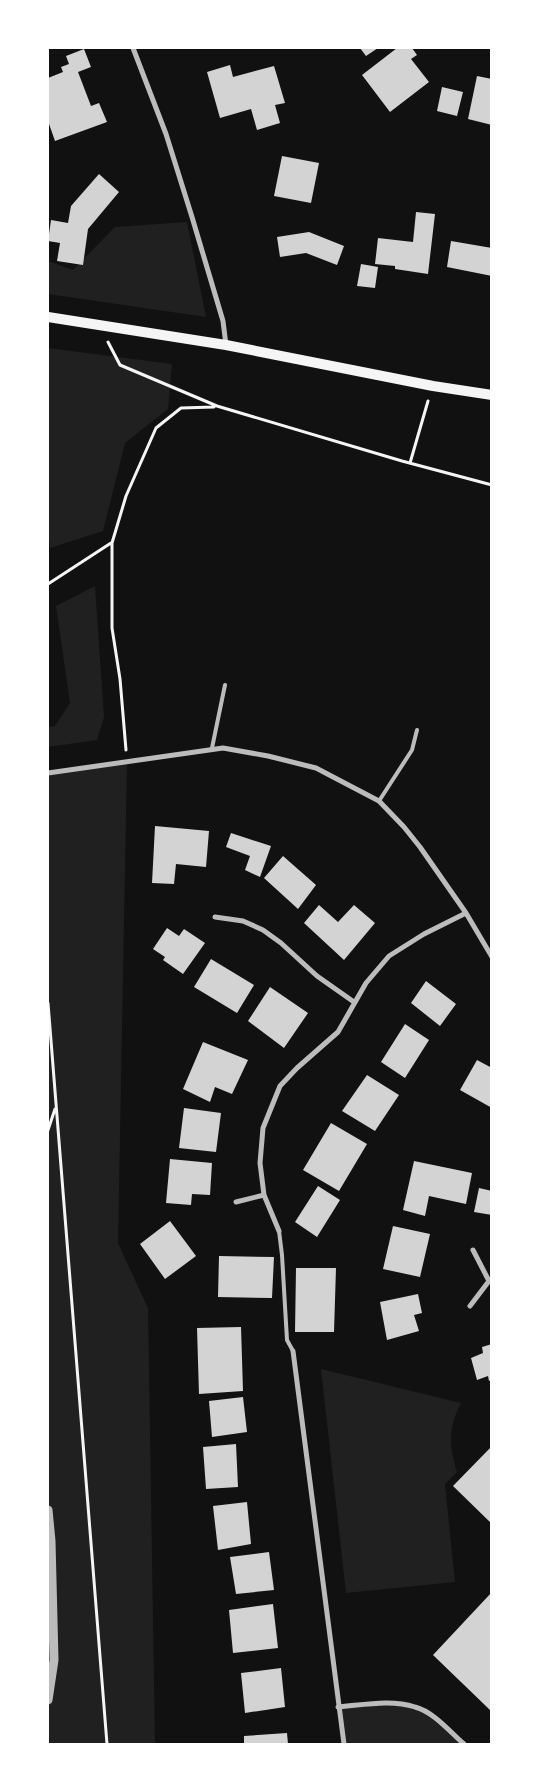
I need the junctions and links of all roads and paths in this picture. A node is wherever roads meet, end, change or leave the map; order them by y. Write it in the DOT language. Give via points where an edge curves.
graph roads {
  1 [pos="133,48"];
  2 [pos="48,317"];
  3 [pos="98,324"];
  4 [pos="226,345"];
  5 [pos="433,386"];
  6 [pos="492,395"];
  7 [pos="217,406"];
  8 [pos="410,463"];
  9 [pos="492,485"];
  10 [pos="112,543"];
  11 [pos="48,584"];
  12 [pos="225,685"];
  13 [pos="417,730"];
  14 [pos="212,748"];
  15 [pos="127,760"];
  16 [pos="48,773"];
  17 [pos="379,801"];
  18 [pos="466,913"];
  19 [pos="215,917"];
  20 [pos="492,957"];
  21 [pos="354,1002"];
  22 [pos="48,1003"];
  23 [pos="55,1107"];
  24 [pos="48,1130"];
  25 [pos="264,1194"];
  26 [pos="236,1202"];
  27 [pos="279,1231"];
  28 [pos="473,1250"];
  29 [pos="490,1281"];
  30 [pos="470,1306"];
  31 [pos="293,1351"];
  32 [pos="48,1510"];
  33 [pos="48,1700"];
  34 [pos="338,1707"];
  35 [pos="107,1744"];
  36 [pos="344,1744"];
  37 [pos="464,1744"];
  1 -- 4 [label="street" via="166,134 192,217 223,321"];
  2 -- 3 [label="main road"];
  3 -- 4 [label="main road"];
  3 -- 7 [label="path" via="120,365"];
  4 -- 5 [label="main road"];
  5 -- 6 [label="main road"];
  5 -- 8 [label="path"];
  7 -- 8 [label="path"];
  7 -- 10 [label="path" via="181,408 156,428 126,496"];
  8 -- 9 [label="path"];
  10 -- 11 [label="path"];
  10 -- 15 [label="path" via="112,628"];
  12 -- 14 [label="lane"];
  13 -- 17 [label="lane" via="412,750"];
  14 -- 15 [label="street"];
  14 -- 17 [label="street" via="268,756 316,768"];
  15 -- 16 [label="street"];
  17 -- 18 [label="street" via="420,847"];
  18 -- 20 [label="street"];
  18 -- 21 [label="street" via="389,956"];
  19 -- 21 [label="street" via="243,921 263,930 317,976"];
  21 -- 25 [label="street" via="338,1032 280,1086 263,1128 260,1163"];
  22 -- 23 [label="path"];
  23 -- 24 [label="path"];
  23 -- 35 [label="path"];
  25 -- 26 [label="street"];
  25 -- 27 [label="street"];
  27 -- 31 [label="lane" via="286,1340"];
  28 -- 29 [label="street"];
  29 -- 30 [label="street"];
  31 -- 34 [label="street"];
  32 -- 33 [label="street" via="54,1660"];
  34 -- 36 [label="street"];
  34 -- 37 [label="street" via="392,1703 416,1707 431,1715"];
}
